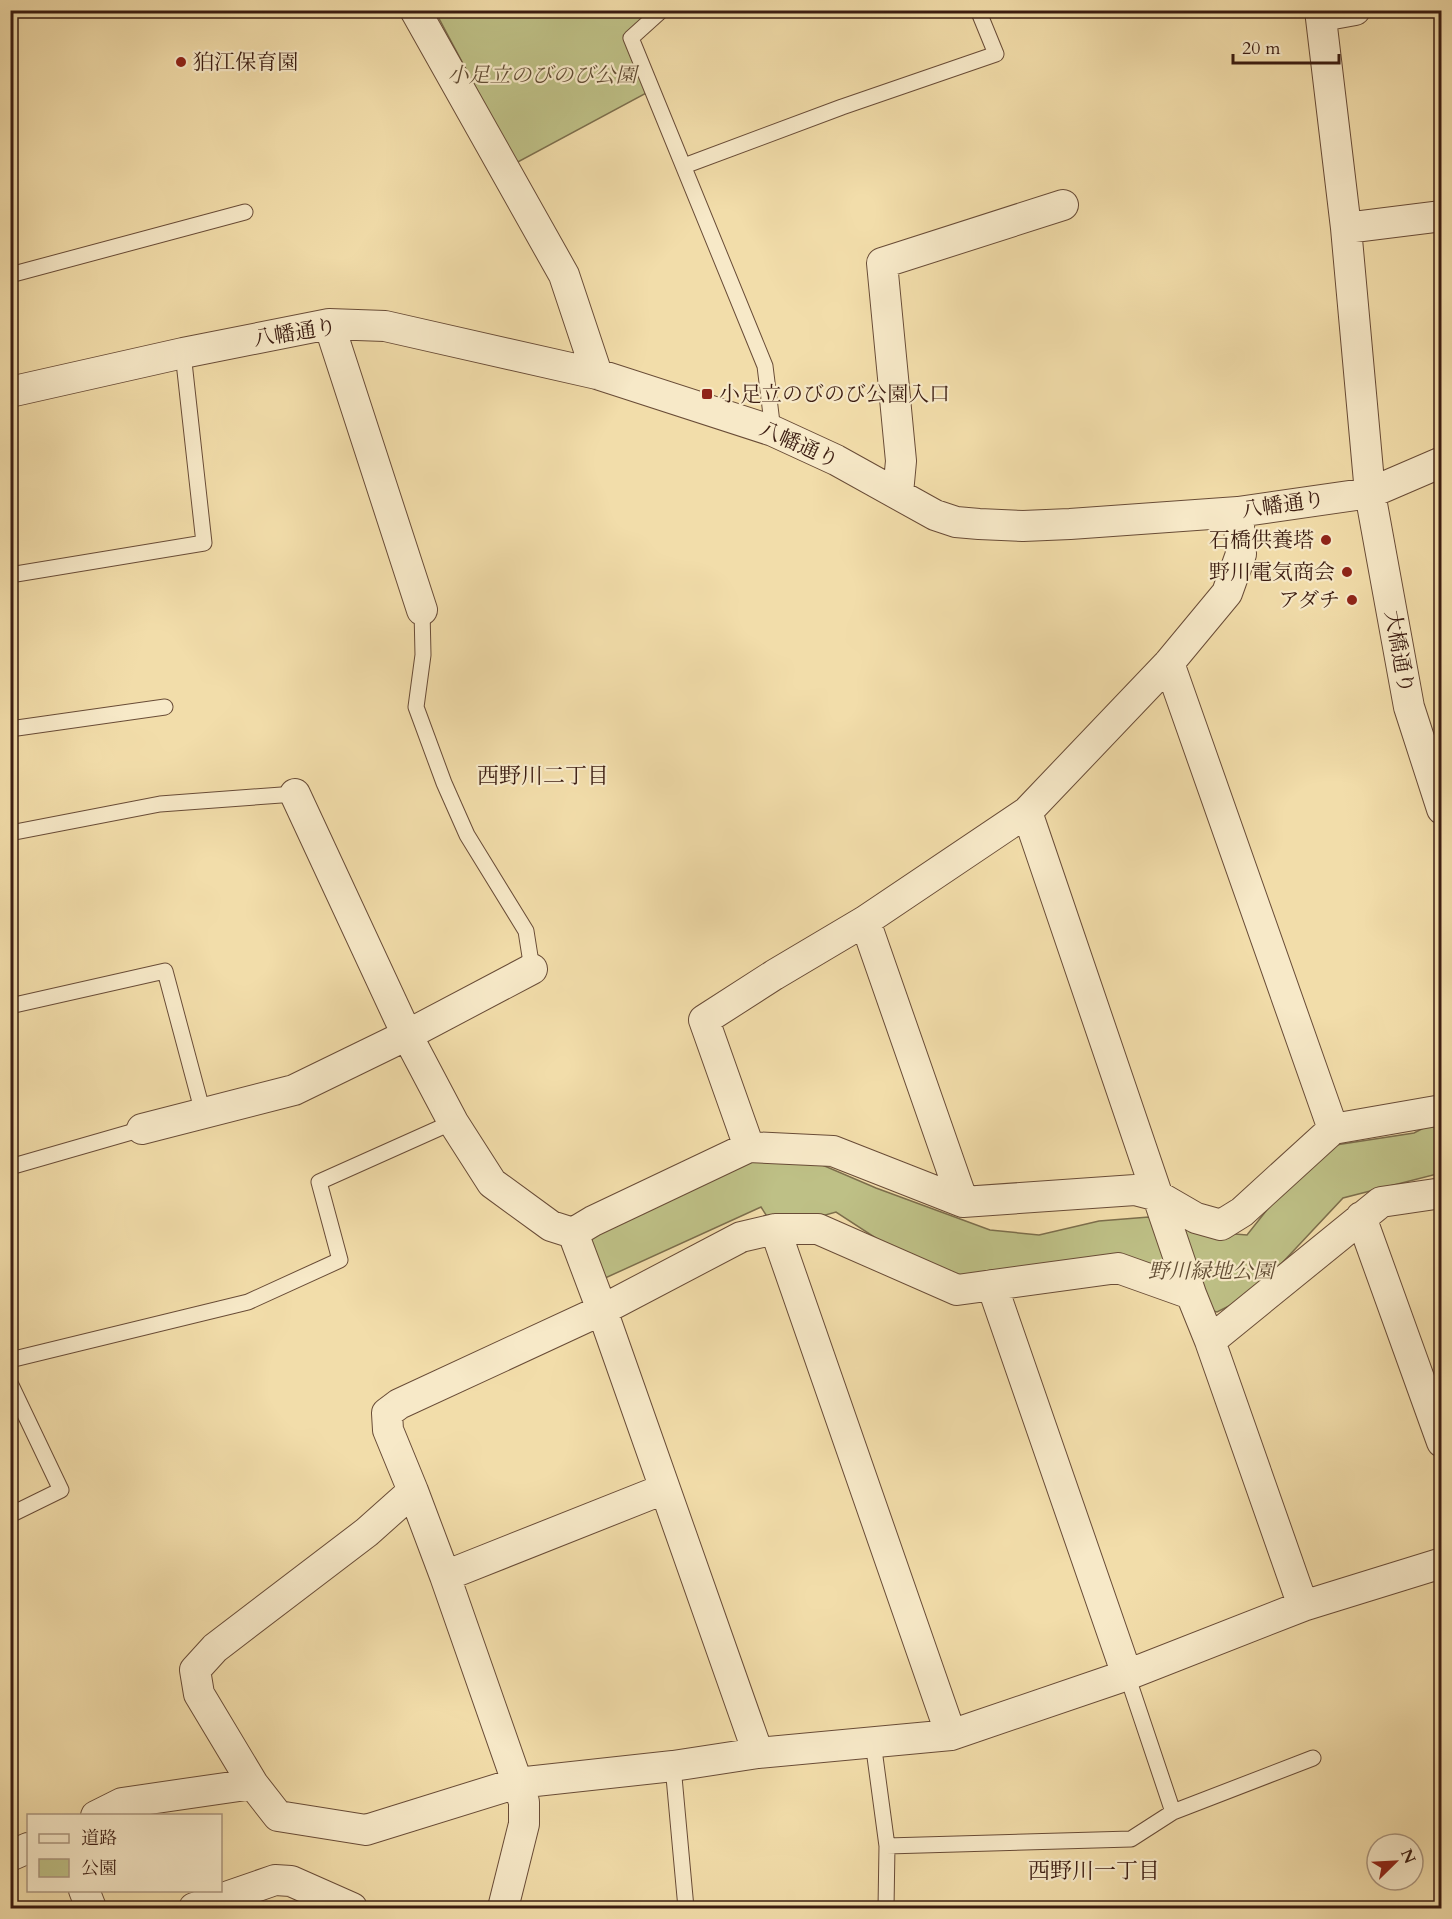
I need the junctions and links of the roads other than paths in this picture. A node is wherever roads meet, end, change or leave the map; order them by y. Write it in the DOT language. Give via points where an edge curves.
graph roads {
  1 [pos="415,10"];
  2 [pos="662,10"];
  3 [pos="978,10"];
  4 [pos="1355,10"];
  5 [pos="1321,14"];
  6 [pos="684,166"];
  7 [pos="1063,205"];
  8 [pos="244,212"];
  9 [pos="1442,216"];
  10 [pos="1346,228"];
  11 [pos="10,275"];
  12 [pos="329,324"];
  13 [pos="183,353"];
  14 [pos="597,374"];
  15 [pos="13,385"];
  16 [pos="772,431"];
  17 [pos="1442,462"];
  18 [pos="897,493"];
  19 [pos="1370,493"];
  20 [pos="1238,512"];
  21 [pos="10,575"];
  22 [pos="422,610"];
  23 [pos="1169,663"];
  24 [pos="165,707"];
  25 [pos="10,729"];
  26 [pos="295,794"];
  27 [pos="1442,809"];
  28 [pos="1027,812"];
  29 [pos="10,833"];
  30 [pos="864,921"];
  31 [pos="532,969"];
  32 [pos="10,1006"];
  33 [pos="407,1035"];
  34 [pos="1442,1110"];
  35 [pos="203,1113"];
  36 [pos="453,1122"];
  37 [pos="142,1129"];
  38 [pos="1333,1129"];
  39 [pos="749,1147"];
  40 [pos="10,1167"];
  41 [pos="1442,1192"];
  42 [pos="1158,1196"];
  43 [pos="963,1202"];
  44 [pos="1361,1217"];
  45 [pos="775,1229"];
  46 [pos="573,1233"];
  47 [pos="992,1285"];
  48 [pos="1191,1294"];
  49 [pos="602,1310"];
  50 [pos="1210,1341"];
  51 [pos="10,1360"];
  52 [pos="10,1383"];
  53 [pos="1442,1442"];
  54 [pos="664,1489"];
  55 [pos="413,1491"];
  56 [pos="10,1515"];
  57 [pos="1442,1563"];
  58 [pos="445,1576"];
  59 [pos="1303,1606"];
  60 [pos="1127,1675"];
  61 [pos="951,1735"];
  62 [pos="873,1742"];
  63 [pos="758,1753"];
  64 [pos="1313,1758"];
  65 [pos="673,1766"];
  66 [pos="517,1783"];
  67 [pos="253,1784"];
  68 [pos="1173,1812"];
  69 [pos="98,1814"];
  70 [pos="887,1846"];
  71 [pos="27,1848"];
  72 [pos="10,1856"];
  73 [pos="85,1892"];
  74 [pos="91,1908"];
  75 [pos="194,1908"];
  76 [pos="352,1908"];
  77 [pos="503,1908"];
  78 [pos="686,1908"];
  79 [pos="886,1908"];
  1 -- 14 [label="street" via="564,275"];
  2 -- 6 [label="lane" via="631,38"];
  3 -- 6 [label="lane" via="996,54"];
  4 -- 5 [label="street"];
  5 -- 10 [label="street, 大橋通り"];
  6 -- 16 [label="lane" via="765,366"];
  7 -- 18 [label="street" via="882,262 902,461"];
  8 -- 11 [label="lane"];
  9 -- 10 [label="street"];
  10 -- 19 [label="street, 大橋通り"];
  12 -- 13 [label="street, 八幡通り"];
  12 -- 14 [label="street, 八幡通り" via="385,326"];
  12 -- 22 [label="street"];
  13 -- 15 [label="street, 八幡通り"];
  13 -- 21 [label="lane" via="204,543"];
  14 -- 16 [label="street, 八幡通り"];
  16 -- 18 [label="street, 八幡通り"];
  17 -- 19 [label="street, 八幡通り"];
  18 -- 20 [label="street, 八幡通り" via="935,515 979,524 1046,525"];
  19 -- 20 [label="street, 八幡通り"];
  19 -- 27 [label="street, 大橋通り" via="1409,707"];
  20 -- 23 [label="street" via="1242,554 1227,593"];
  22 -- 31 [label="lane" via="423,655 416,707 467,835 525,931"];
  23 -- 28 [label="street"];
  23 -- 38 [label="street"];
  24 -- 25 [label="lane"];
  26 -- 29 [label="lane" via="159,804"];
  26 -- 33 [label="street"];
  28 -- 30 [label="street"];
  28 -- 42 [label="street"];
  30 -- 39 [label="street" via="704,1020"];
  30 -- 43 [label="street"];
  31 -- 33 [label="street"];
  32 -- 35 [label="lane" via="165,971"];
  33 -- 35 [label="street" via="294,1090"];
  33 -- 36 [label="street"];
  34 -- 38 [label="street"];
  35 -- 37 [label="street"];
  36 -- 46 [label="street" via="492,1182 551,1226"];
  36 -- 51 [label="lane" via="319,1182 340,1260 248,1302"];
  37 -- 40 [label="lane"];
  38 -- 42 [label="street" via="1242,1212 1221,1225 1196,1218"];
  39 -- 43 [label="street" via="833,1151"];
  39 -- 46 [label="street"];
  41 -- 44 [label="street" via="1381,1202"];
  42 -- 43 [label="street" via="1135,1190"];
  42 -- 48 [label="street"];
  44 -- 50 [label="street"];
  44 -- 53 [label="street"];
  45 -- 47 [label="street" via="818,1229 957,1290"];
  45 -- 49 [label="street" via="741,1238"];
  45 -- 61 [label="street"];
  46 -- 49 [label="street"];
  47 -- 48 [label="street" via="1118,1268"];
  47 -- 60 [label="street"];
  48 -- 50 [label="street"];
  49 -- 54 [label="street"];
  49 -- 55 [label="street" via="387,1413 388,1430"];
  50 -- 59 [label="street"];
  52 -- 56 [label="lane" via="61,1490"];
  54 -- 58 [label="street"];
  54 -- 63 [label="street"];
  55 -- 58 [label="street"];
  55 -- 67 [label="street" via="367,1532 215,1648 195,1670 199,1694"];
  57 -- 59 [label="street"];
  58 -- 66 [label="street"];
  59 -- 60 [label="street"];
  60 -- 61 [label="street"];
  60 -- 68 [label="lane"];
  61 -- 62 [label="street"];
  62 -- 63 [label="street"];
  62 -- 70 [label="lane"];
  63 -- 65 [label="street"];
  64 -- 68 [label="lane"];
  65 -- 66 [label="street"];
  65 -- 78 [label="lane"];
  66 -- 67 [label="street" via="366,1830 278,1816"];
  66 -- 77 [label="street" via="524,1802 524,1824"];
  67 -- 69 [label="street" via="122,1803"];
  68 -- 70 [label="lane" via="1131,1839"];
  70 -- 79 [label="lane"];
  71 -- 72 [label="street"];
  73 -- 74 [label="street"];
  75 -- 76 [label="street" via="275,1880 291,1881"];
}
